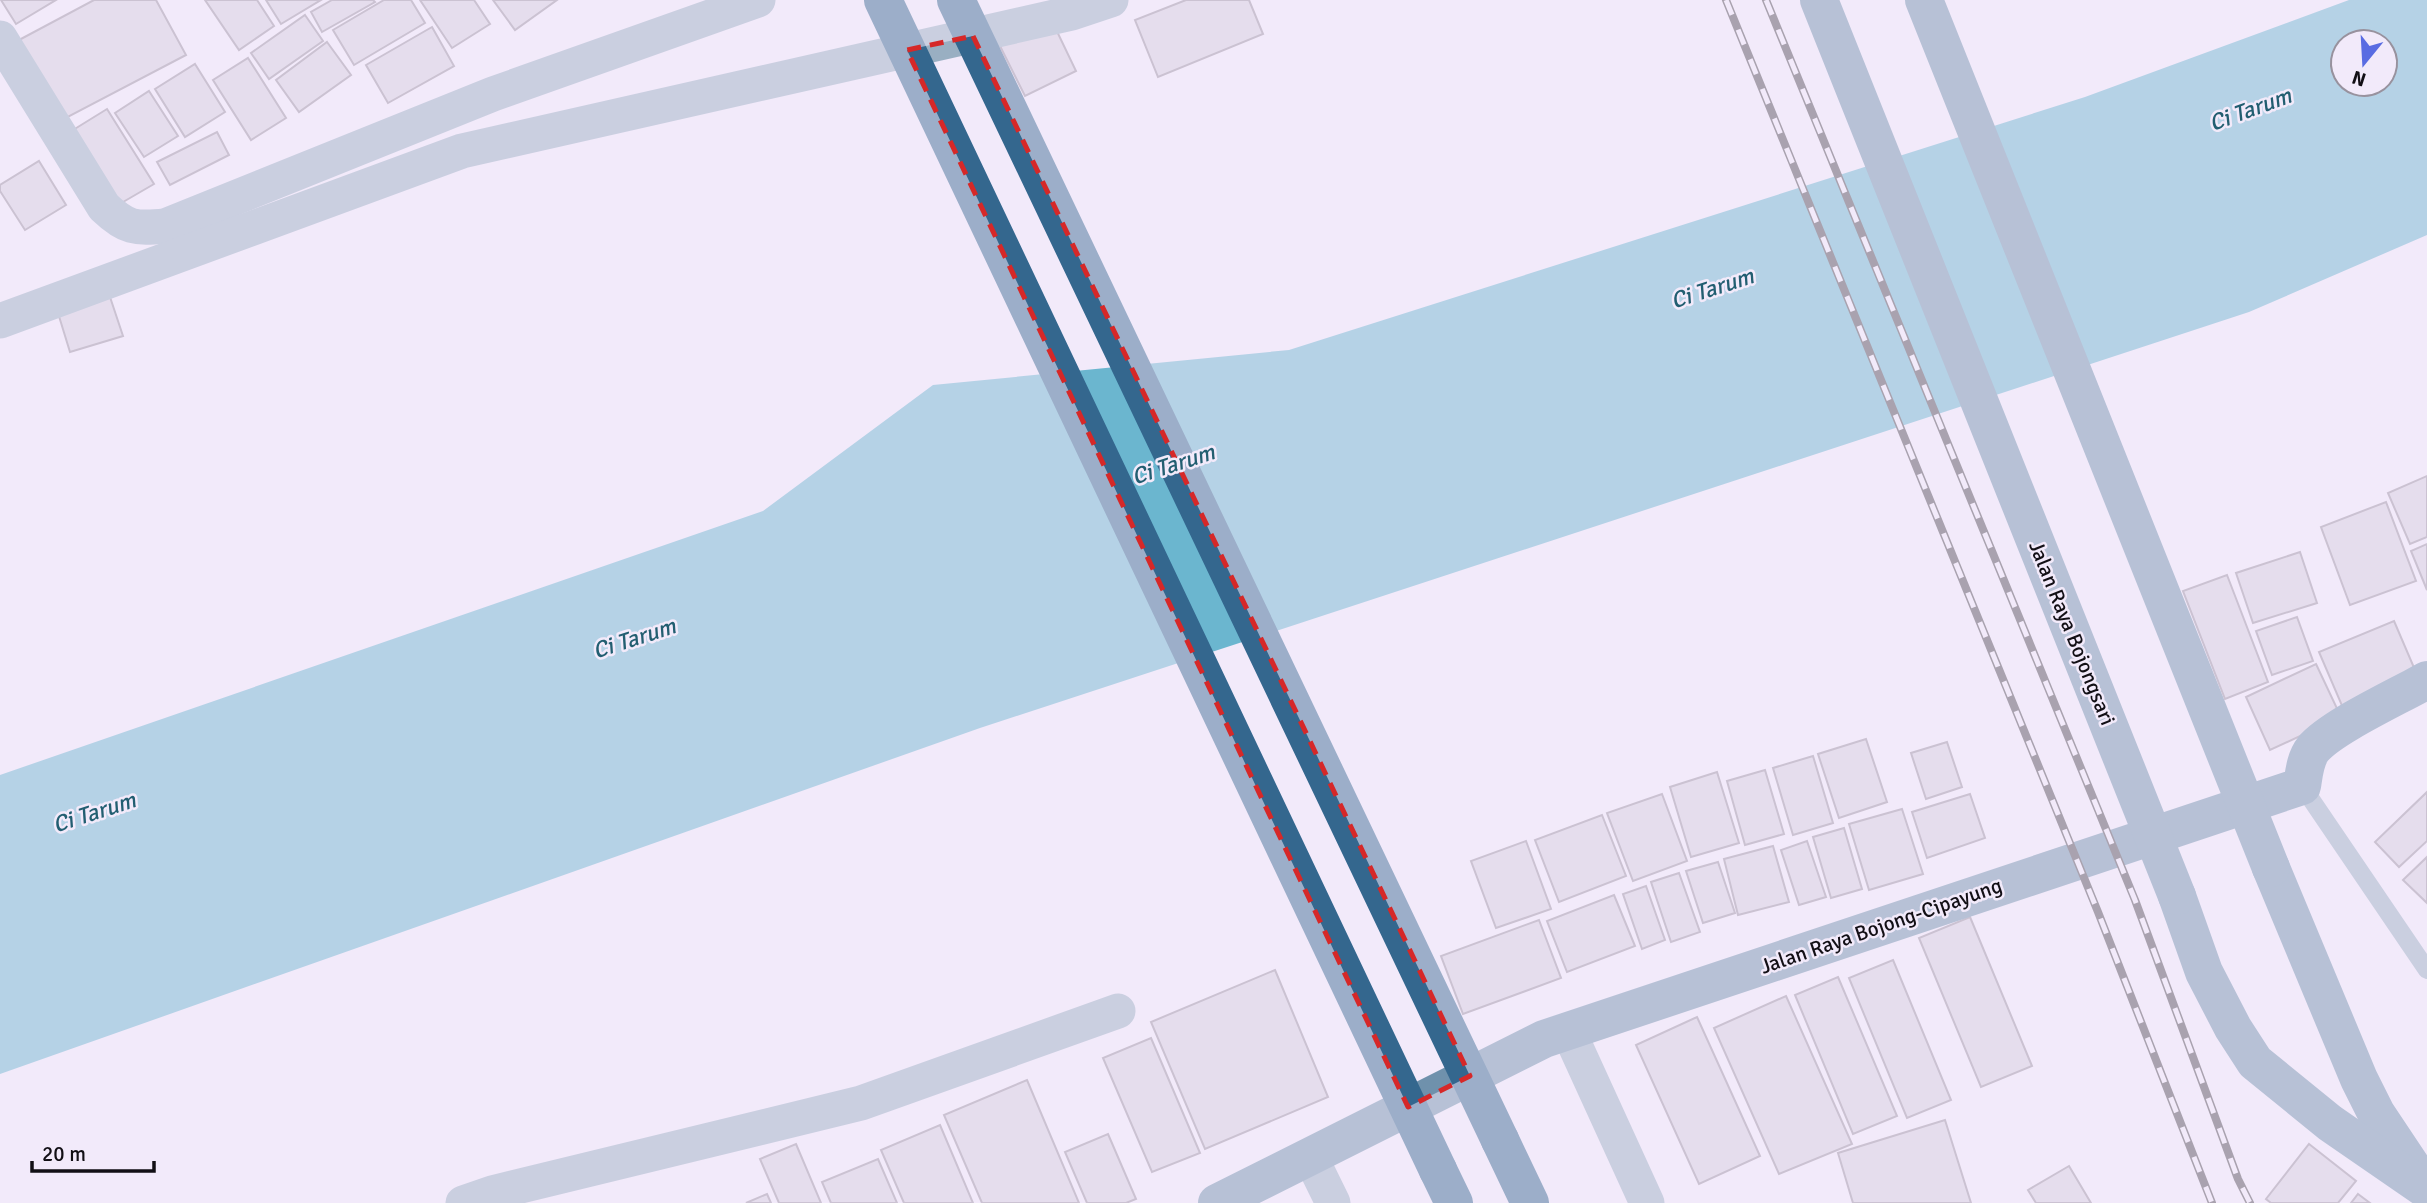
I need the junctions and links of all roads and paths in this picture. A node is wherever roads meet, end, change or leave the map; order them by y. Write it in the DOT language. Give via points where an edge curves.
graph roads {
  1 [pos="758,0"];
  2 [pos="883,0"];
  3 [pos="956,0"];
  4 [pos="1111,0"];
  5 [pos="1819,0"];
  6 [pos="1924,0"];
  7 [pos="1068,7"];
  8 [pos="0,38"];
  9 [pos="0,321"];
  10 [pos="2427,680"];
  11 [pos="2302,786"];
  12 [pos="2427,970"];
  13 [pos="1118,1011"];
  14 [pos="1569,1030"];
  15 [pos="1310,1156"];
  16 [pos="1446,1187"];
  17 [pos="2427,1190"];
  18 [pos="463,1203"];
  19 [pos="1217,1203"];
  20 [pos="1333,1203"];
  21 [pos="1530,1203"];
  22 [pos="1647,1203"];
  1 -- 8 [label="street" via="493,94 165,226 138,229 119,221 104,207"];
  2 -- 16 [label="highway, bridge"];
  3 -- 21 [label="highway, bridge"];
  4 -- 7 [label="street"];
  5 -- 17 [label="street, Jalan Raya Bojongsari, bridge" via="2204,972 2255,1062 2330,1123"];
  6 -- 17 [label="street, Jalan Raya Bojongsari, bridge" via="2359,1079"];
  7 -- 9 [label="street" via="461,151"];
  10 -- 11 [label="street" via="2328,735 2312,751"];
  11 -- 12 [label="lane"];
  11 -- 14 [label="street, Jalan Raya Bojong-Cipayung"];
  13 -- 18 [label="street" via="861,1102"];
  14 -- 15 [label="street, Jalan Raya Bojong-Cipayung"];
  14 -- 22 [label="street"];
  15 -- 19 [label="street, Jalan Raya Bojong-Cipayung"];
  15 -- 20 [label="street"];
}
